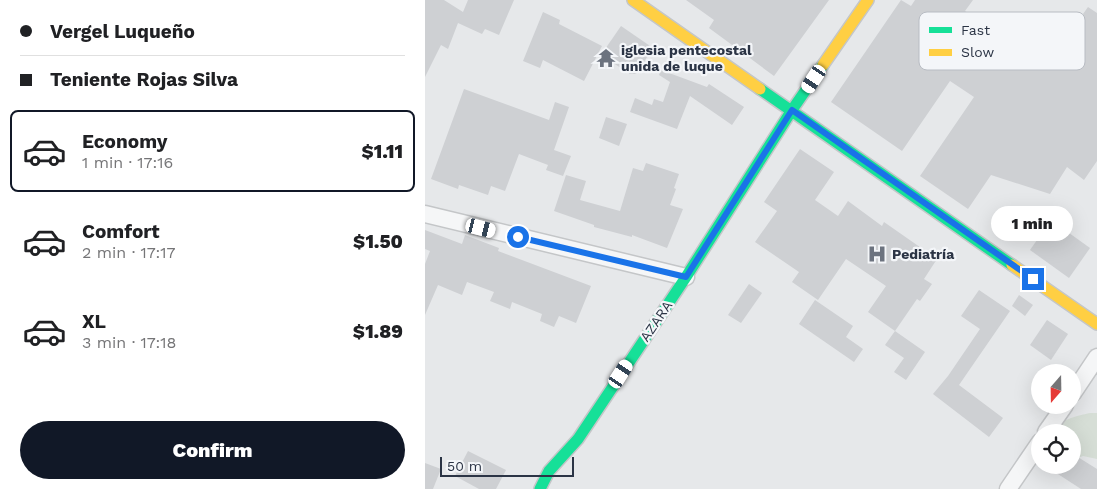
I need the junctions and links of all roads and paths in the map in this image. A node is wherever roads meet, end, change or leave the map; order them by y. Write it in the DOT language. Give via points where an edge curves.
graph roads {
  1 [pos="633,0"];
  2 [pos="868,0"];
  3 [pos="792,110"];
  4 [pos="425,214"];
  5 [pos="686,277"];
  6 [pos="1097,324"];
  7 [pos="1097,357"];
  8 [pos="1081,381"];
  9 [pos="1031,456"];
  10 [pos="540,489"];
  11 [pos="1009,489"];
  1 -- 3 [label="street"];
  2 -- 3 [label="street, AZARA"];
  3 -- 5 [label="street, AZARA"];
  3 -- 6 [label="street"];
  4 -- 5 [label="street"];
  5 -- 10 [label="street, AZARA" via="578,439 549,471"];
  7 -- 8 [label="street"];
  9 -- 11 [label="street"];
}
